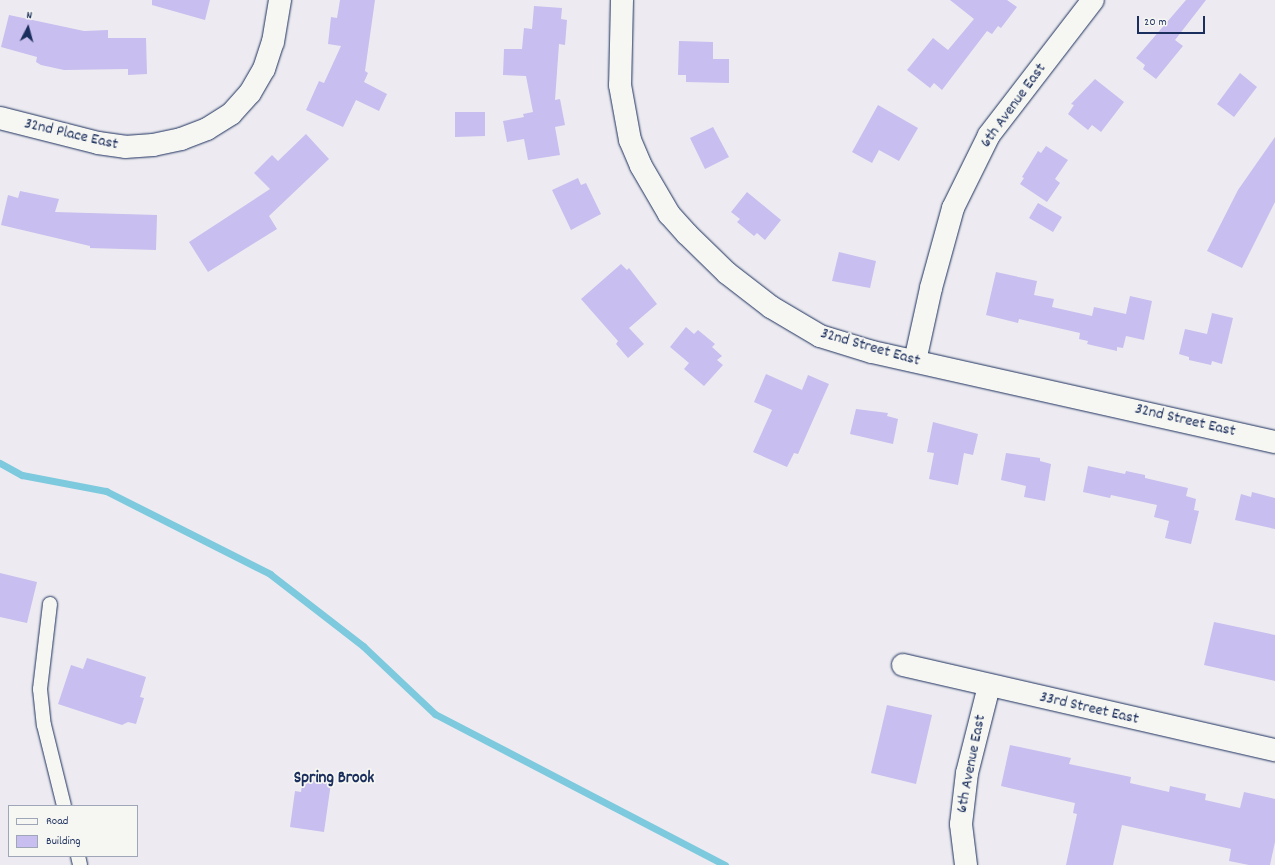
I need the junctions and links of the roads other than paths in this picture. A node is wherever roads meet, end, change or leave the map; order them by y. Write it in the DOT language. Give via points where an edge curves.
graph roads {
  1 [pos="280,0"];
  2 [pos="622,0"];
  3 [pos="1093,0"];
  4 [pos="0,118"];
  5 [pos="915,361"];
  6 [pos="1275,442"];
  7 [pos="50,604"];
  8 [pos="903,665"];
  9 [pos="989,686"];
  10 [pos="1275,750"];
  11 [pos="64,805"];
  12 [pos="966,865"];
  1 -- 4 [label="street, 32nd Place East" via="273,42 264,69 250,93 231,114 181,139 125,147 98,143"];
  2 -- 5 [label="street, 32nd Street East" via="620,85 630,140 654,190 687,234 727,273 794,322 820,336 872,352"];
  3 -- 5 [label="street, 6th Avenue East" via="989,135 953,208 931,288"];
  5 -- 6 [label="street, 32nd Street East"];
  7 -- 11 [label="lane" via="40,689 44,725"];
  8 -- 9 [label="street, 33rd Street East"];
  9 -- 10 [label="street, 33rd Street East"];
  9 -- 12 [label="street, 6th Avenue East" via="967,773 960,824"];
}
